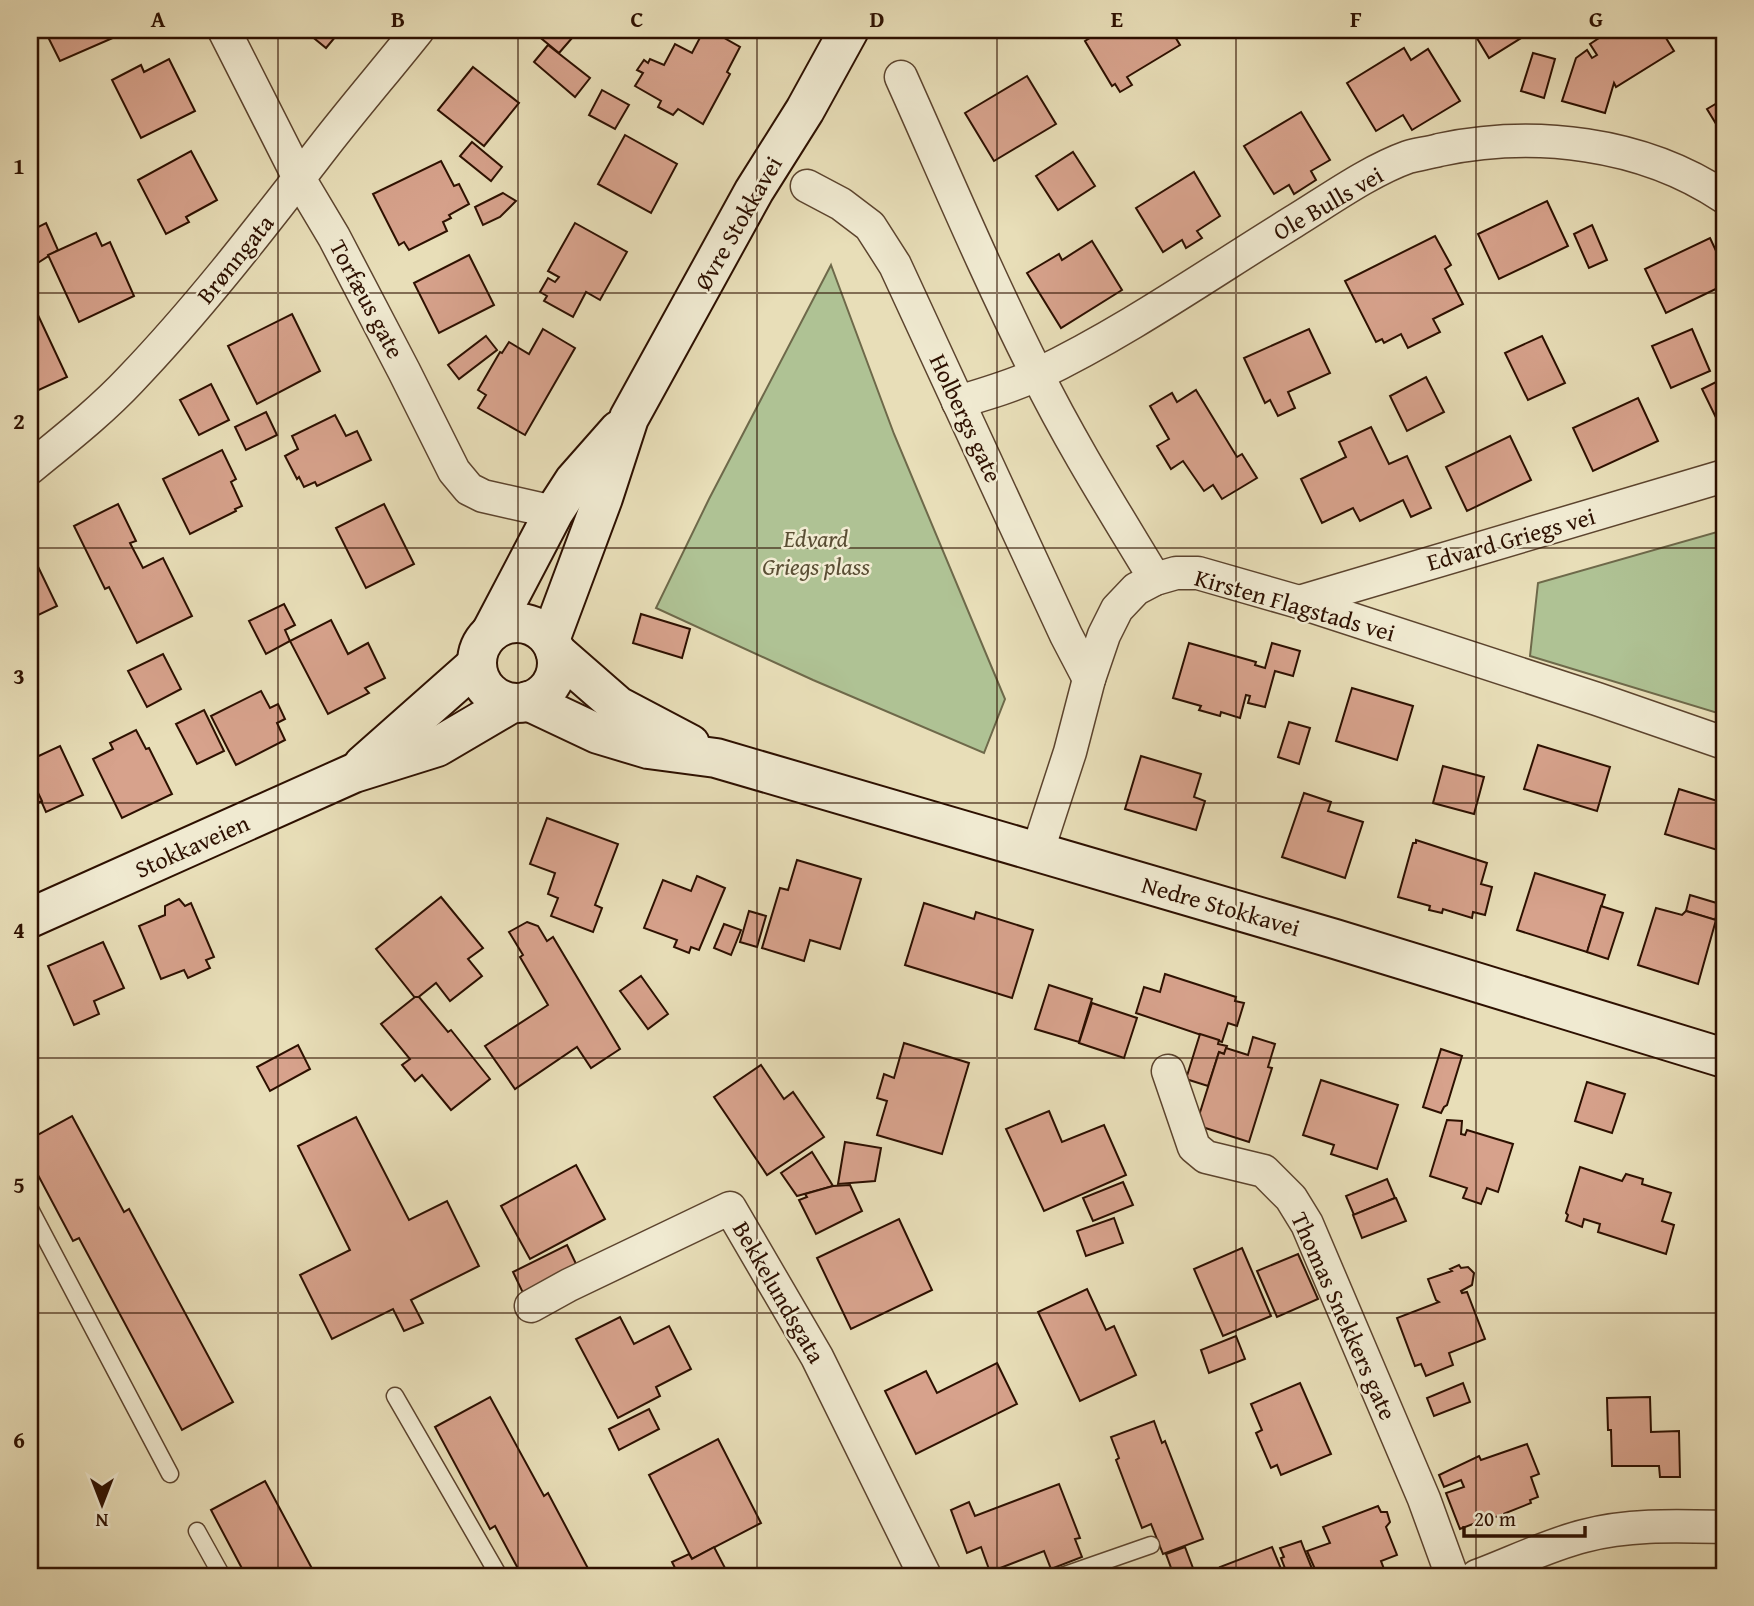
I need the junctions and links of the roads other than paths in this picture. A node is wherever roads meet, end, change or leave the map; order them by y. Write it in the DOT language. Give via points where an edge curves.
graph roads {
  1 [pos="225,30"];
  2 [pos="418,30"];
  3 [pos="849,30"];
  4 [pos="901,77"];
  5 [pos="300,180"];
  6 [pos="807,186"];
  7 [pos="1724,197"];
  8 [pos="1037,375"];
  9 [pos="958,402"];
  10 [pos="629,418"];
  11 [pos="30,468"];
  12 [pos="1724,476"];
  13 [pos="554,512"];
  14 [pos="1155,579"];
  15 [pos="1298,602"];
  16 [pos="552,645"];
  17 [pos="483,648"];
  18 [pos="1089,679"];
  19 [pos="520,702"];
  20 [pos="1724,743"];
  21 [pos="716,758"];
  22 [pos="354,773"];
  23 [pos="1037,853"];
  24 [pos="30,918"];
  25 [pos="1724,1058"];
  26 [pos="1168,1072"];
  27 [pos="30,1209"];
  28 [pos="531,1306"];
  29 [pos="395,1395"];
  30 [pos="170,1474"];
  31 [pos="1724,1527"];
  32 [pos="197,1531"];
  33 [pos="1151,1545"];
  34 [pos="222,1576"];
  35 [pos="499,1576"];
  36 [pos="925,1576"];
  37 [pos="1062,1576"];
  38 [pos="1451,1576"];
  39 [pos="1477,1576"];
  1 -- 5 [label="street, Torfæus gate"];
  2 -- 5 [label="street, Brønngata"];
  3 -- 10 [label="main road, Øvre Stokkavei"];
  4 -- 8 [label="street"];
  5 -- 11 [label="street, Brønngata" via="129,382"];
  5 -- 13 [label="street, Torfæus gate" via="454,471 469,489 483,496"];
  6 -- 9 [label="street, Holbergs gate" via="870,226 895,265"];
  7 -- 8 [label="street, Ole Bulls vei" via="1666,167 1606,148 1550,140 1476,142 1408,157"];
  8 -- 9 [label="street, Ole Bulls vei"];
  8 -- 14 [label="street"];
  9 -- 18 [label="street, Holbergs gate"];
  10 -- 13 [label="main road, Øvre Stokkavei" via="574,481"];
  10 -- 16 [label="main road, Øvre Stokkavei"];
  12 -- 15 [label="street, Edvard Griegs vei"];
  13 -- 17 [label="main road, Øvre Stokkavei"];
  14 -- 15 [label="street, Kirsten Flagstads vei" via="1176,572 1198,573"];
  14 -- 18 [label="street, Kirsten Flagstads vei" via="1136,589 1117,609"];
  15 -- 20 [label="street, Kirsten Flagstads vei"];
  16 -- 17 [label="main road" via="540,630 516,622 502,625"];
  16 -- 19 [label="main road" via="557,664 554,678 541,695"];
  16 -- 21 [label="main road, Nedre Stokkavei" via="618,706"];
  17 -- 19 [label="main road" via="479,678 487,691 499,699"];
  17 -- 22 [label="main road, Stokkaveien"];
  18 -- 23 [label="street, Kirsten Flagstads vei"];
  19 -- 21 [label="main road, Nedre Stokkavei" via="648,749"];
  19 -- 22 [label="main road, Stokkaveien" via="437,747"];
  21 -- 23 [label="main road, Nedre Stokkavei"];
  22 -- 24 [label="main road, Stokkaveien"];
  23 -- 25 [label="main road, Nedre Stokkavei"];
  26 -- 38 [label="street, Thomas Snekkers gate" via="1194,1147 1206,1157 1264,1171 1291,1198 1307,1224 1424,1499"];
  27 -- 30 [label="lane"];
  28 -- 36 [label="street, Bekkelundsgata" via="730,1208 817,1357"];
  29 -- 35 [label="lane"];
  31 -- 39 [label="street" via="1670,1526 1583,1536"];
  32 -- 34 [label="lane"];
  33 -- 37 [label="lane"];
}
